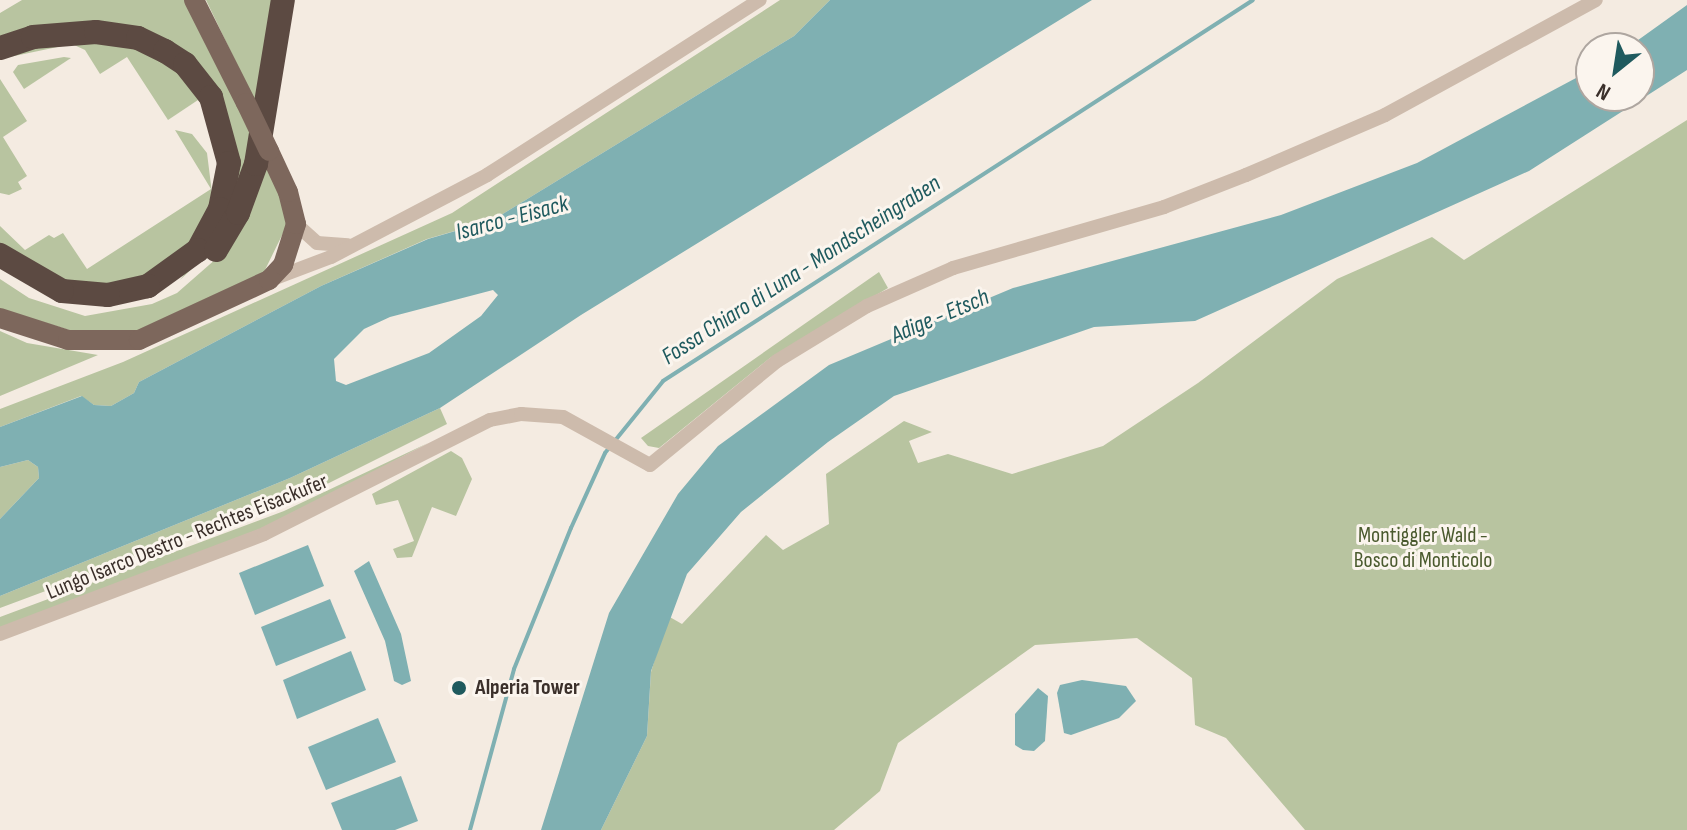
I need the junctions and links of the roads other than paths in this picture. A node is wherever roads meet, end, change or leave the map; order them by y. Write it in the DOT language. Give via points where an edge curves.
graph roads {
  1 [pos="194,0"];
  2 [pos="283,0"];
  3 [pos="760,0"];
  4 [pos="1596,0"];
  5 [pos="0,48"];
  6 [pos="296,224"];
  7 [pos="349,245"];
  8 [pos="0,255"];
  9 [pos="0,272"];
  10 [pos="269,280"];
  11 [pos="0,318"];
  12 [pos="0,634"];
  1 -- 6 [label="main road, bridge" via="269,151"];
  2 -- 9 [label="highway" via="256,164 238,213 192,277 164,295 103,310 41,297"];
  3 -- 7 [label="street" via="487,175"];
  4 -- 12 [label="street, Lungo Isarco Destro - Rechtes Eisackufer" via="1385,115 1246,175 1164,207 953,268 867,306 777,361 650,465 548,415 490,420 264,534"];
  5 -- 8 [label="highway" via="33,37 96,32 138,38 165,51 185,64 211,97 229,163 220,209 198,250 148,286 108,295 62,291"];
  6 -- 7 [label="street" via="317,243"];
  6 -- 10 [label="main road" via="283,265"];
  7 -- 10 [label="street" via="290,276"];
  10 -- 11 [label="main road" via="139,340 68,340"];
}
